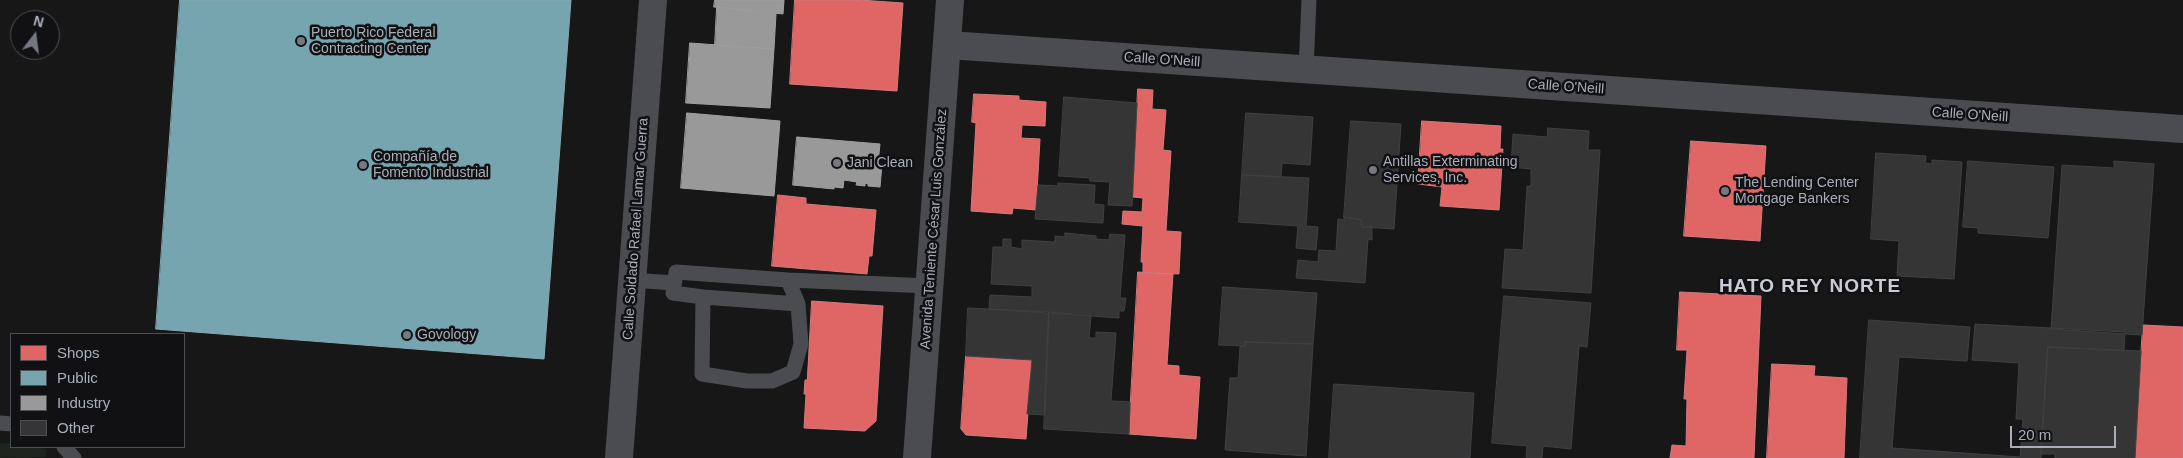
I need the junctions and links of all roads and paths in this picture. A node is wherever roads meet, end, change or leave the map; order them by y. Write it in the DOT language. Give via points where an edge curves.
graph roads {
  1 [pos="652,0"];
  2 [pos="950,0"];
  3 [pos="1309,0"];
  4 [pos="948,45"];
  5 [pos="1306,70"];
  6 [pos="2183,129"];
  7 [pos="632,280"];
  8 [pos="788,280"];
  9 [pos="674,283"];
  10 [pos="930,286"];
  11 [pos="703,297"];
  12 [pos="798,304"];
  13 [pos="65,448"];
  14 [pos="74,458"];
  15 [pos="619,458"];
  16 [pos="917,458"];
  1 -- 7 [label="street, Calle Soldado Rafael Lamar Guerra"];
  2 -- 4 [label="street, Avenida Teniente César Luis González"];
  3 -- 5 [label="lane"];
  4 -- 5 [label="street, Calle O'Neill"];
  4 -- 10 [label="street, Avenida Teniente César Luis González"];
  5 -- 6 [label="street, Calle O'Neill"];
  7 -- 9 [label="lane"];
  7 -- 15 [label="street, Calle Soldado Rafael Lamar Guerra"];
  8 -- 9 [label="lane" via="676,272"];
  8 -- 10 [label="lane"];
  8 -- 12 [label="lane"];
  9 -- 11 [label="lane" via="674,293"];
  10 -- 16 [label="street, Avenida Teniente César Luis González"];
  11 -- 12 [label="lane"];
  11 -- 12 [label="lane" via="702,374 748,381 772,381 793,372 801,344"];
  13 -- 14 [label="lane"];
}
